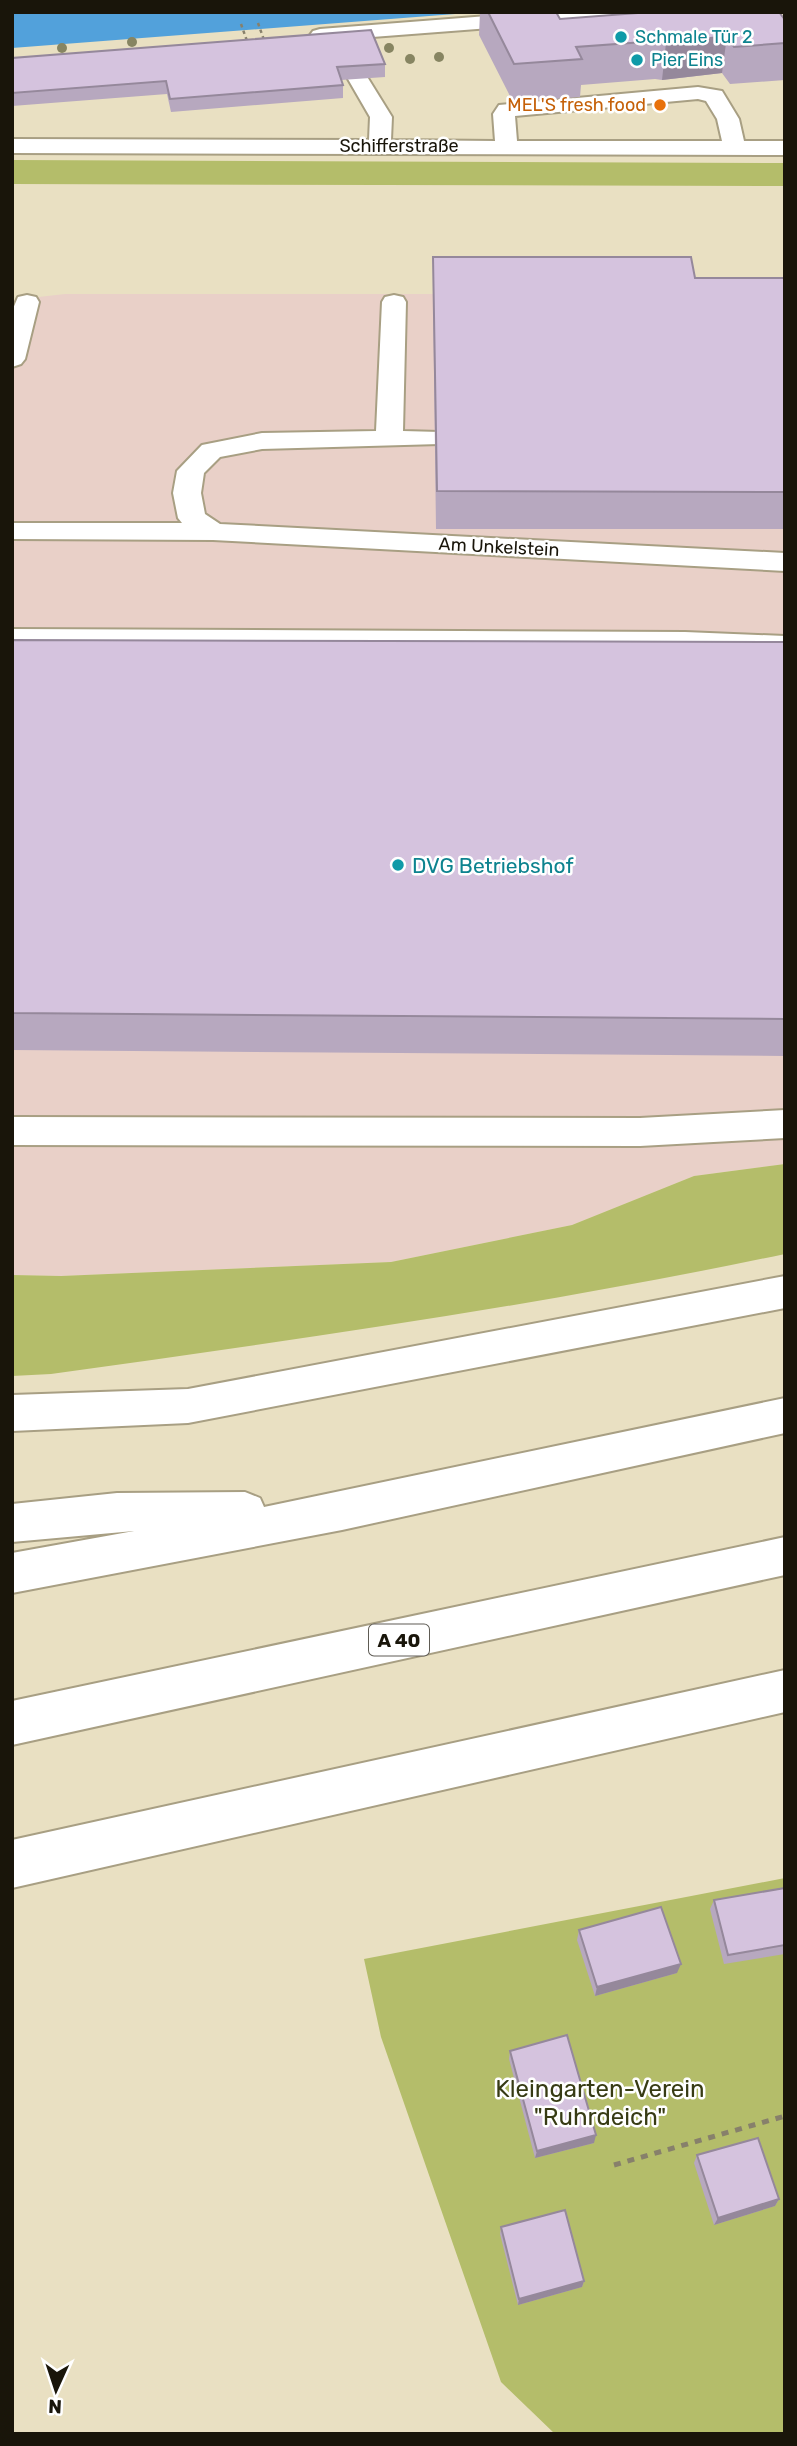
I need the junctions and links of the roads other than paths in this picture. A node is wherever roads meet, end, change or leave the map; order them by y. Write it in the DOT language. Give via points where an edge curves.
graph roads {
  1 [pos="621,12"];
  2 [pos="253,33"];
  3 [pos="359,79"];
  4 [pos="12,146"];
  5 [pos="380,146"];
  6 [pos="506,146"];
  7 [pos="734,147"];
  8 [pos="785,148"];
  9 [pos="27,302"];
  10 [pos="394,302"];
  11 [pos="12,359"];
  12 [pos="389,438"];
  13 [pos="431,438"];
  14 [pos="12,531"];
  15 [pos="213,532"];
  16 [pos="785,562"];
  17 [pos="12,638"];
  18 [pos="785,645"];
  19 [pos="785,1124"];
  20 [pos="12,1131"];
  21 [pos="785,1292"];
  22 [pos="12,1413"];
  23 [pos="785,1415"];
  24 [pos="342,1511"];
  25 [pos="12,1523"];
  26 [pos="785,1556"];
  27 [pos="12,1573"];
  28 [pos="785,1691"];
  29 [pos="12,1723"];
  30 [pos="12,1864"];
  1 -- 2 [label="main road"];
  3 -- 5 [label="main road" via="381,117"];
  4 -- 5 [label="main road, Schifferstraße"];
  5 -- 6 [label="main road, Schifferstraße"];
  6 -- 7 [label="main road, Schifferstraße"];
  6 -- 7 [label="main road" via="507,110 698,93 714,96 728,119"];
  7 -- 8 [label="main road, Schifferstraße"];
  9 -- 11 [label="main road"];
  10 -- 12 [label="main road"];
  12 -- 13 [label="main road"];
  12 -- 15 [label="main road" via="262,441 211,451 191,471 187,493 192,518"];
  14 -- 15 [label="main road, Am Unkelstein"];
  15 -- 16 [label="main road, Am Unkelstein"];
  17 -- 18 [label="main road"];
  19 -- 20 [label="main road" via="640,1132"];
  21 -- 22 [label="main road" via="188,1406"];
  23 -- 24 [label="main road"];
  24 -- 25 [label="main road" via="117,1512"];
  24 -- 27 [label="main road"];
  26 -- 29 [label="main road, A 40"];
  28 -- 30 [label="main road"];
}
